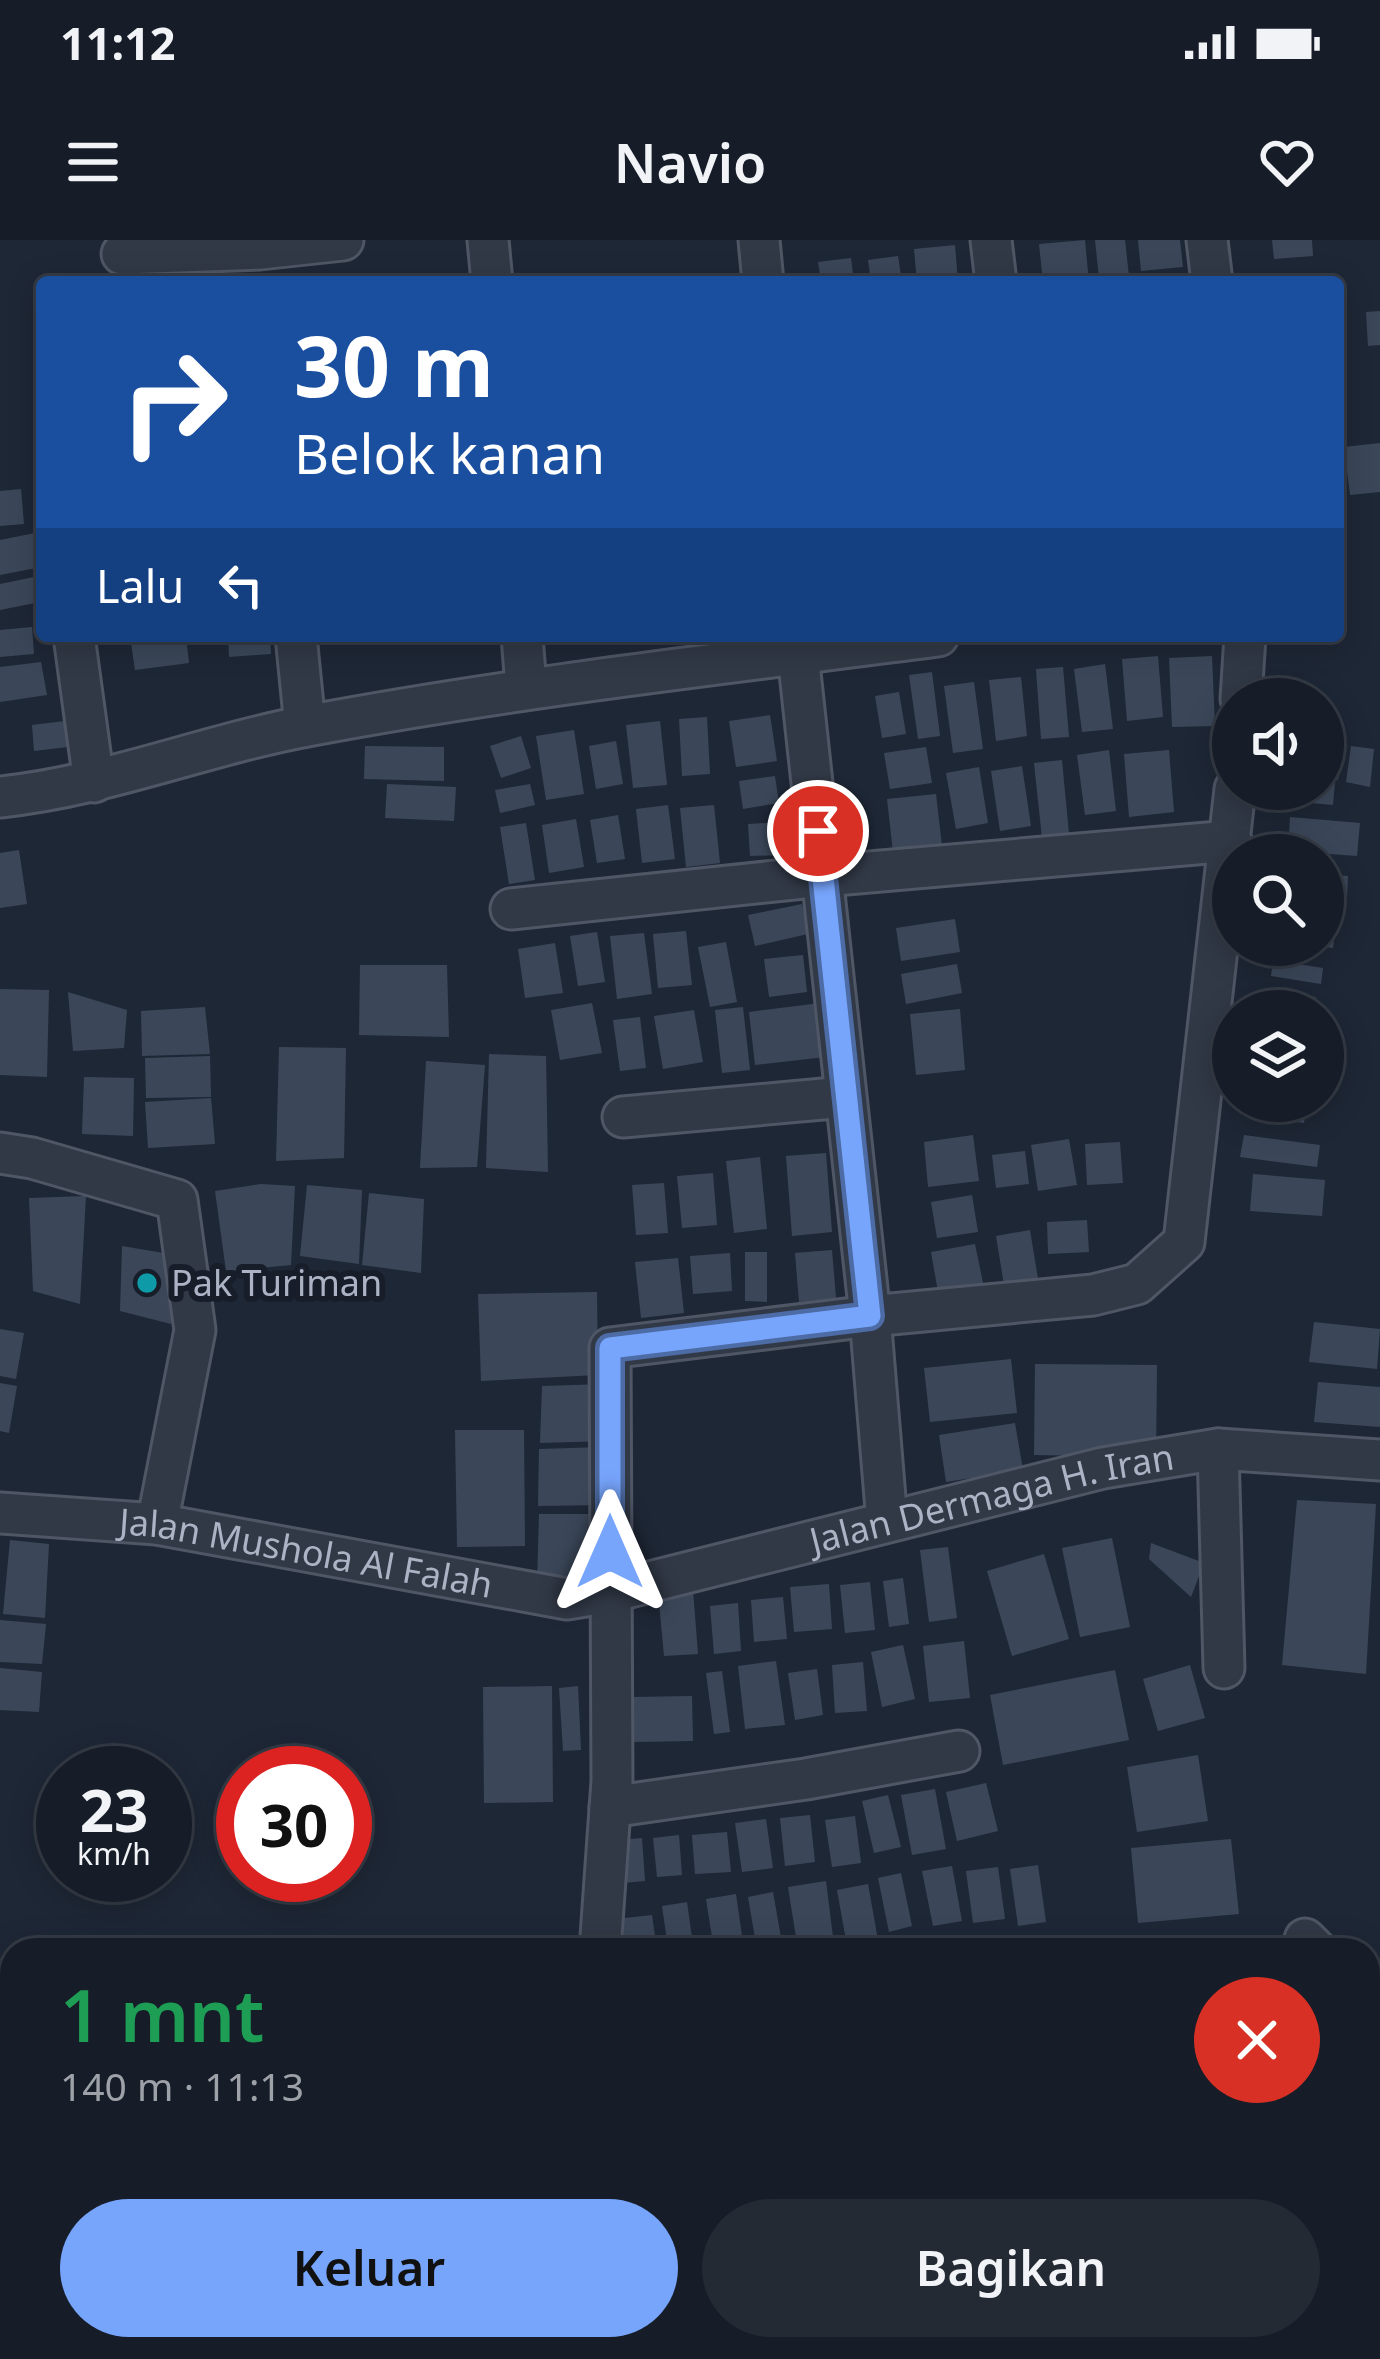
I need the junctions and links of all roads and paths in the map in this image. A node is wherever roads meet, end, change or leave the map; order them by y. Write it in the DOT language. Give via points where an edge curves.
graph roads {
  1 [pos="343,240"];
  2 [pos="488,240"];
  3 [pos="759,240"];
  4 [pos="992,240"];
  5 [pos="1207,240"];
  6 [pos="122,254"];
  7 [pos="262,265"];
  8 [pos="491,276"];
  9 [pos="762,276"];
  10 [pos="995,276"];
  11 [pos="1211,276"];
  12 [pos="75,642"];
  13 [pos="297,642"];
  14 [pos="522,642"];
  15 [pos="843,642"];
  16 [pos="1245,642"];
  17 [pos="796,645"];
  18 [pos="1242,678"];
  19 [pos="526,687"];
  20 [pos="305,726"];
  21 [pos="94,782"];
  22 [pos="0,797"];
  23 [pos="1212,843"];
  24 [pos="824,876"];
  25 [pos="511,909"];
  26 [pos="1216,966"];
  27 [pos="845,1097"];
  28 [pos="623,1117"];
  29 [pos="0,1153"];
  30 [pos="870,1316"];
  31 [pos="1218,1449"];
  32 [pos="1380,1460"];
  33 [pos="0,1513"];
  34 [pos="887,1522"];
  35 [pos="157,1524"];
  36 [pos="610,1592"];
  37 [pos="1224,1668"];
  38 [pos="959,1751"];
  39 [pos="610,1807"];
  40 [pos="601,1938"];
  1 -- 7 [label="street"];
  2 -- 8 [label="street"];
  3 -- 9 [label="street"];
  4 -- 10 [label="street"];
  5 -- 11 [label="street"];
  6 -- 7 [label="street"];
  12 -- 21 [label="street"];
  13 -- 20 [label="street"];
  14 -- 19 [label="street"];
  15 -- 17 [label="street"];
  16 -- 18 [label="street"];
  17 -- 19 [label="street"];
  17 -- 24 [label="street"];
  19 -- 20 [label="street"];
  20 -- 21 [label="street"];
  21 -- 22 [label="street"];
  23 -- 24 [label="street"];
  24 -- 25 [label="street"];
  24 -- 27 [label="street"];
  26 -- 30 [label="street" via="1184,1241 1137,1284 1093,1295"];
  27 -- 28 [label="street"];
  27 -- 30 [label="street"];
  29 -- 35 [label="street" via="177,1200 195,1330"];
  30 -- 34 [label="street"];
  30 -- 36 [label="street" via="610,1348"];
  31 -- 32 [label="street, Jalan Dermaga H. Iran"];
  31 -- 34 [label="street, Jalan Dermaga H. Iran" via="1102,1468"];
  31 -- 37 [label="street"];
  33 -- 35 [label="street, Jalan Mushola Al Falah"];
  34 -- 36 [label="street, Jalan Dermaga H. Iran"];
  35 -- 36 [label="street, Jalan Mushola Al Falah" via="567,1599"];
  36 -- 39 [label="street"];
  38 -- 39 [label="street"];
  39 -- 40 [label="street"];
}
